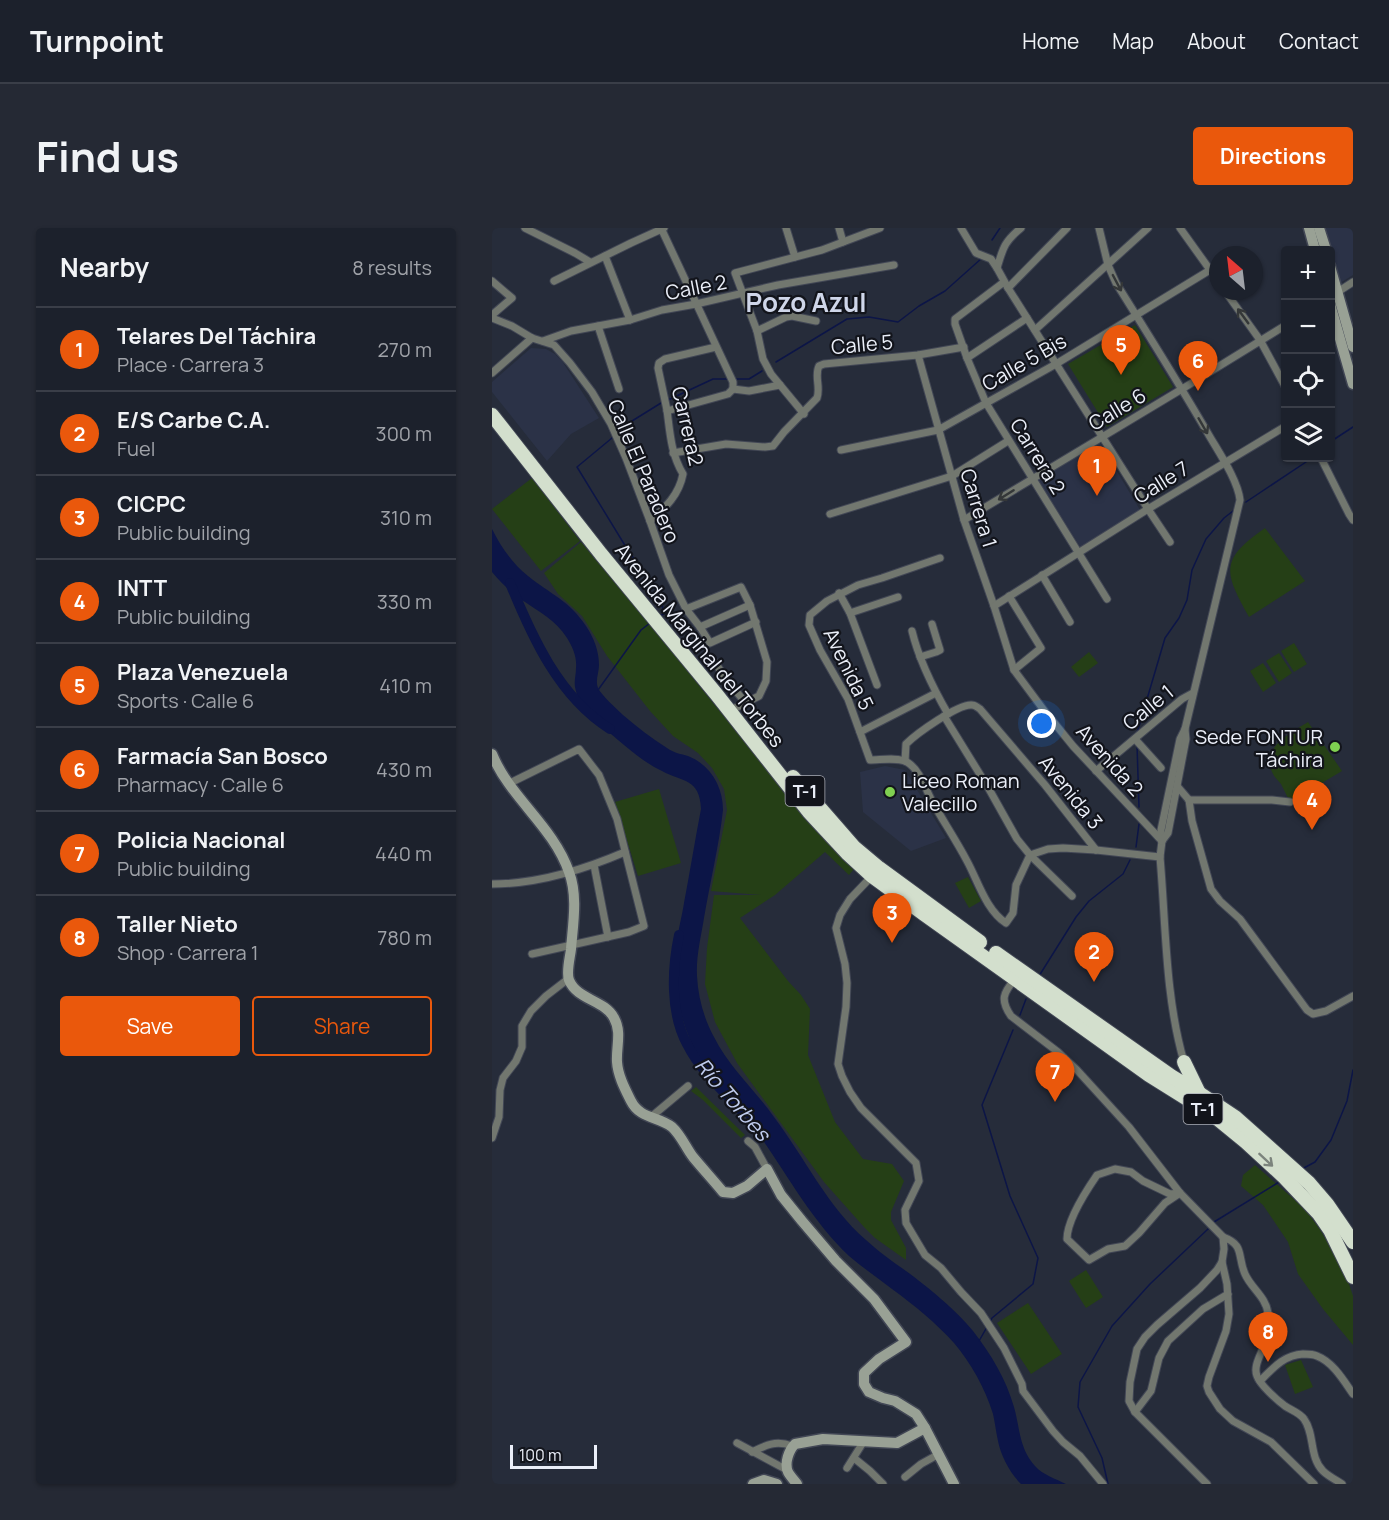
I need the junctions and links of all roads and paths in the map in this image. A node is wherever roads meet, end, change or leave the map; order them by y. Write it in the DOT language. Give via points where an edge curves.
graph roads {
  1 [pos="525,228"];
  2 [pos="662,228"];
  3 [pos="786,228"];
  4 [pos="839,228"];
  5 [pos="880,228"];
  6 [pos="961,228"];
  7 [pos="1021,228"];
  8 [pos="1067,228"];
  9 [pos="1099,228"];
  10 [pos="1148,228"];
  11 [pos="1180,228"];
  12 [pos="1309,228"];
  13 [pos="1319,228"];
  14 [pos="843,242"];
  15 [pos="1314,246"];
  16 [pos="1325,246"];
  17 [pos="605,256"];
  18 [pos="795,257"];
  19 [pos="590,262"];
  20 [pos="894,265"];
  21 [pos="1108,265"];
  22 [pos="997,268"];
  23 [pos="1209,269"];
  24 [pos="1209,271"];
  25 [pos="492,281"];
  26 [pos="555,281"];
  27 [pos="1353,282"];
  28 [pos="1006,285"];
  29 [pos="1335,293"];
  30 [pos="742,294"];
  31 [pos="1335,297"];
  32 [pos="1231,300"];
  33 [pos="696,304"];
  34 [pos="1136,315"];
  35 [pos="492,316"];
  36 [pos="1027,318"];
  37 [pos="630,320"];
  38 [pos="816,321"];
  39 [pos="1335,321"];
  40 [pos="598,326"];
  41 [pos="1281,328"];
  42 [pos="1035,330"];
  43 [pos="757,331"];
  44 [pos="532,338"];
  45 [pos="1260,340"];
  46 [pos="543,341"];
  47 [pos="716,347"];
  48 [pos="964,347"];
  49 [pos="1353,347"];
  50 [pos="918,356"];
  51 [pos="967,358"];
  52 [pos="1056,364"];
  53 [pos="492,373"];
  54 [pos="1281,379"];
  55 [pos="1353,384"];
  56 [pos="780,385"];
  57 [pos="619,389"];
  58 [pos="733,389"];
  59 [pos="1182,389"];
  60 [pos="986,403"];
  61 [pos="492,404"];
  62 [pos="667,411"];
  63 [pos="804,414"];
  64 [pos="492,415"];
  65 [pos="1281,429"];
  66 [pos="938,430"];
  67 [pos="1102,436"];
  68 [pos="1008,441"];
  69 [pos="842,450"];
  70 [pos="673,453"];
  71 [pos="1225,462"];
  72 [pos="1323,462"];
  73 [pos="952,476"];
  74 [pos="1032,479"];
  75 [pos="1148,509"];
  76 [pos="830,514"];
  77 [pos="964,520"];
  78 [pos="1353,520"];
  79 [pos="650,521"];
  80 [pos="1170,542"];
  81 [pos="1078,553"];
  82 [pos="940,558"];
  83 [pos="1042,575"];
  84 [pos="839,593"];
  85 [pos="1009,596"];
  86 [pos="898,597"];
  87 [pos="1107,598"];
  88 [pos="750,605"];
  89 [pos="994,606"];
  90 [pos="686,609"];
  91 [pos="850,613"];
  92 [pos="756,622"];
  93 [pos="1070,622"];
  94 [pos="932,624"];
  95 [pos="700,627"];
  96 [pos="912,631"];
  97 [pos="920,657"];
  98 [pos="714,661"];
  99 [pos="1014,670"];
  100 [pos="877,686"];
  101 [pos="936,693"];
  102 [pos="1193,693"];
  103 [pos="741,705"];
  104 [pos="946,715"];
  105 [pos="1185,729"];
  106 [pos="860,732"];
  107 [pos="1135,739"];
  108 [pos="492,754"];
  109 [pos="905,761"];
  110 [pos="1161,768"];
  111 [pos="1096,771"];
  112 [pos="508,784"];
  113 [pos="1177,786"];
  114 [pos="1190,800"];
  115 [pos="1290,802"];
  116 [pos="1162,841"];
  117 [pos="1096,850"];
  118 [pos="625,852"];
  119 [pos="1030,855"];
  120 [pos="1160,857"];
  121 [pos="594,866"];
  122 [pos="569,872"];
  123 [pos="872,876"];
  124 [pos="492,884"];
  125 [pos="1072,896"];
  126 [pos="608,937"];
  127 [pos="571,946"];
  128 [pos="532,954"];
  129 [pos="1018,975"];
  130 [pos="568,979"];
  131 [pos="1353,996"];
  132 [pos="1184,1062"];
  133 [pos="1170,1076"];
  134 [pos="688,1086"];
  135 [pos="1199,1093"];
  136 [pos="651,1117"];
  137 [pos="492,1138"];
  138 [pos="748,1141"];
  139 [pos="768,1169"];
  140 [pos="1180,1192"];
  141 [pos="1223,1237"];
  142 [pos="1353,1242"];
  143 [pos="1222,1262"];
  144 [pos="1353,1277"];
  145 [pos="1228,1293"];
  146 [pos="1260,1381"];
  147 [pos="1353,1394"];
  148 [pos="1135,1412"];
  149 [pos="925,1428"];
  150 [pos="864,1441"];
  151 [pos="737,1443"];
  152 [pos="792,1446"];
  153 [pos="752,1452"];
  154 [pos="939,1454"];
  155 [pos="854,1458"];
  156 [pos="847,1468"];
  157 [pos="788,1470"];
  158 [pos="905,1478"];
  159 [pos="753,1484"];
  160 [pos="777,1484"];
  161 [pos="797,1484"];
  162 [pos="883,1484"];
  163 [pos="954,1484"];
  164 [pos="1103,1484"];
  165 [pos="1207,1484"];
  166 [pos="1314,1484"];
  167 [pos="1342,1484"];
  1 -- 19 [label="street"];
  2 -- 17 [label="street"];
  2 -- 33 [label="street"];
  3 -- 18 [label="street"];
  4 -- 14 [label="street"];
  5 -- 14 [label="street"];
  6 -- 22 [label="street" via="976,253 991,259"];
  7 -- 22 [label="street" via="1004,247"];
  8 -- 28 [label="street"];
  9 -- 21 [label="street"];
  10 -- 21 [label="street"];
  11 -- 23 [label="street"];
  12 -- 15 [label="street"];
  13 -- 16 [label="street"];
  14 -- 18 [label="street"];
  17 -- 19 [label="street"];
  17 -- 37 [label="street"];
  18 -- 30 [label="street" via="735,273"];
  19 -- 26 [label="street"];
  20 -- 30 [label="street, Calle 2"];
  21 -- 34 [label="street, one-way"];
  21 -- 42 [label="street"];
  22 -- 28 [label="street"];
  24 -- 34 [label="street, Calle 5 Bis"];
  25 -- 35 [label="street" via="512,298"];
  27 -- 29 [label="street"];
  28 -- 36 [label="street"];
  28 -- 48 [label="street, Carrera 2" via="955,320"];
  30 -- 33 [label="street, Calle 2"];
  30 -- 43 [label="street"];
  31 -- 49 [label="street"];
  45 -- 32 [label="street, one-way"];
  33 -- 37 [label="street, Calle 2"];
  33 -- 47 [label="street"];
  34 -- 52 [label="street, Calle 5 Bis"];
  34 -- 59 [label="street"];
  35 -- 44 [label="street, Calle El Paradero"];
  36 -- 42 [label="street"];
  36 -- 51 [label="street"];
  37 -- 40 [label="street, Calle 2"];
  38 -- 43 [label="street" via="792,316"];
  39 -- 55 [label="street"];
  40 -- 46 [label="street, Calle 2"];
  40 -- 57 [label="street"];
  41 -- 45 [label="street, Calle 6"];
  42 -- 52 [label="street"];
  43 -- 56 [label="street" via="763,359"];
  44 -- 46 [label="street, Calle El Paradero"];
  44 -- 53 [label="street"];
  45 -- 54 [label="street"];
  45 -- 59 [label="street, Calle 6"];
  46 -- 79 [label="street, Calle El Paradero" via="554,345 566,358 603,409"];
  47 -- 58 [label="street"];
  47 -- 62 [label="street, Carrera2" via="660,363"];
  48 -- 50 [label="street, Calle 5"];
  48 -- 51 [label="street, Carrera 2"];
  50 -- 63 [label="street, Calle 5" via="819,366 819,394"];
  50 -- 66 [label="street, Carrera 1"];
  51 -- 60 [label="street, Carrera 2"];
  52 -- 60 [label="street, Calle 5 Bis"];
  52 -- 67 [label="street"];
  56 -- 58 [label="street" via="749,391"];
  56 -- 63 [label="street"];
  58 -- 62 [label="street" via="728,394"];
  59 -- 67 [label="street, Calle 6"];
  59 -- 71 [label="street, one-way"];
  60 -- 66 [label="street, Calle 5 Bis"];
  60 -- 68 [label="street, Carrera 2"];
  61 -- 103 [label="highway, Avenida Marginal del Torbes / T-1" via="714,679"];
  62 -- 70 [label="street, Carrera2"];
  63 -- 70 [label="street, Calle 5" via="773,446 726,444"];
  64 -- 123 [label="highway, Avenida Marginal del Torbes / T-1" via="809,812"];
  65 -- 71 [label="street, Calle 7"];
  66 -- 69 [label="street, Calle 5 Bis"];
  66 -- 73 [label="street, Carrera 1"];
  67 -- 74 [label="street, Calle 6"];
  67 -- 75 [label="street"];
  68 -- 73 [label="street"];
  68 -- 74 [label="street, Carrera 2"];
  70 -- 79 [label="street, Carrera2" via="683,474 681,484"];
  71 -- 75 [label="street, Calle 7"];
  71 -- 102 [label="street" via="1240,500"];
  72 -- 78 [label="street"];
  73 -- 76 [label="street"];
  73 -- 77 [label="street, Carrera 1"];
  74 -- 77 [label="street, Calle 6, one-way"];
  74 -- 81 [label="street, Carrera 2"];
  75 -- 80 [label="street"];
  75 -- 81 [label="street, Calle 7"];
  77 -- 89 [label="street, Carrera 1"];
  79 -- 90 [label="street, Calle El Paradero"];
  81 -- 83 [label="street, Calle 7"];
  81 -- 87 [label="street, Carrera 2"];
  82 -- 84 [label="street, Avenida 5"];
  83 -- 85 [label="street, Calle 7"];
  83 -- 93 [label="street"];
  84 -- 91 [label="street"];
  84 -- 106 [label="street, Avenida 5" via="810,615 809,625 848,699"];
  85 -- 89 [label="street, Calle 7"];
  85 -- 99 [label="street" via="1041,648"];
  86 -- 91 [label="street"];
  88 -- 90 [label="street" via="741,587"];
  88 -- 92 [label="street"];
  88 -- 95 [label="street"];
  89 -- 99 [label="street, Carrera 1"];
  90 -- 95 [label="street, Calle El Paradero"];
  91 -- 100 [label="street"];
  92 -- 95 [label="street, Calle El Paradero" via="710,643"];
  92 -- 103 [label="street" via="767,663 766,681 759,696"];
  94 -- 97 [label="street" via="940,650"];
  96 -- 97 [label="street"];
  97 -- 101 [label="street"];
  98 -- 103 [label="street"];
  99 -- 111 [label="street, Avenida 2"];
  101 -- 104 [label="street"];
  101 -- 106 [label="street"];
  102 -- 105 [label="street"];
  102 -- 107 [label="street, Calle 1"];
  103 -- 129 [label="highway, Avenida Marginal del Torbes / T-1" via="815,804 854,847"];
  104 -- 109 [label="street" via="906,744"];
  104 -- 117 [label="street, Avenida 3" via="971,704 980,709"];
  104 -- 119 [label="street"];
  105 -- 113 [label="street"];
  105 -- 116 [label="street" via="1161,830"];
  106 -- 109 [label="street, Avenida 5" via="870,760"];
  107 -- 110 [label="street"];
  107 -- 111 [label="street, Calle 1"];
  108 -- 112 [label="street"];
  109 -- 119 [label="street" via="920,778 991,908 1005,923 1012,913 1016,885"];
  111 -- 116 [label="street, Avenida 2"];
  112 -- 118 [label="street" via="579,749 599,775"];
  112 -- 122 [label="street" via="548,834"];
  113 -- 114 [label="street"];
  113 -- 116 [label="street" via="1168,833"];
  114 -- 115 [label="street"];
  114 -- 131 [label="street" via="1192,821 1212,889 1240,919 1307,1010 1320,1014"];
  116 -- 120 [label="street"];
  117 -- 119 [label="street" via="1048,849"];
  117 -- 120 [label="street"];
  118 -- 121 [label="street"];
  118 -- 126 [label="street" via="644,926"];
  119 -- 125 [label="street"];
  120 -- 132 [label="street" via="1168,974"];
  121 -- 122 [label="street"];
  121 -- 126 [label="street"];
  122 -- 124 [label="street"];
  122 -- 127 [label="street" via="574,892"];
  123 -- 129 [label="highway, Avenida Marginal del Torbes / T-1"];
  123 -- 164 [label="street" via="850,899 836,928 847,983 838,1055 842,1077 861,1108 916,1163 919,1181 905,1210 906,1223 917,1242 981,1313 1004,1348 1023,1391 1053,1431"];
  126 -- 127 [label="street"];
  127 -- 128 [label="street"];
  127 -- 130 [label="street"];
  129 -- 133 [label="highway, Avenida Marginal del Torbes / T-1"];
  129 -- 140 [label="street" via="1006,990 1004,1001 1011,1016 1077,1070"];
  129 -- 144 [label="highway, Avenida Marginal del Torbes / T-1, one-way" via="1149,1075 1213,1115 1246,1142 1319,1214"];
  130 -- 136 [label="street" via="575,990 614,1016 620,1077 632,1103 639,1112"];
  130 -- 137 [label="street" via="531,1011 522,1026 522,1047 503,1078 499,1117"];
  132 -- 133 [label="highway" via="1183,1068"];
  132 -- 135 [label="highway"];
  133 -- 135 [label="highway, Avenida Marginal del Torbes / T-1"];
  134 -- 136 [label="street"];
  135 -- 142 [label="highway, Avenida Marginal del Torbes / T-1" via="1235,1117 1309,1183"];
  136 -- 139 [label="street" via="675,1130 723,1192 733,1193 747,1186"];
  138 -- 139 [label="street"];
  139 -- 149 [label="street" via="781,1195 874,1299 906,1342 864,1373 864,1384 869,1392 916,1414"];
  140 -- 140 [label="street" via="1125,1245 1089,1260 1067,1239 1074,1213 1101,1173 1115,1169 1131,1172 1170,1194"];
  140 -- 141 [label="street"];
  141 -- 143 [label="street"];
  141 -- 146 [label="street" via="1238,1246 1245,1274 1268,1312 1265,1343 1256,1367"];
  143 -- 145 [label="street"];
  143 -- 148 [label="street" via="1200,1288 1157,1324 1137,1349 1129,1401"];
  145 -- 148 [label="street" via="1197,1313 1168,1341 1159,1358 1151,1391"];
  145 -- 166 [label="street" via="1226,1332 1209,1377 1209,1392 1220,1410 1270,1442"];
  146 -- 147 [label="street" via="1283,1360 1310,1354 1328,1363"];
  146 -- 167 [label="street" via="1283,1405 1303,1417 1317,1462"];
  148 -- 165 [label="street"];
  149 -- 150 [label="street" via="897,1443"];
  149 -- 154 [label="street"];
  150 -- 152 [label="street" via="823,1439"];
  150 -- 155 [label="street"];
  151 -- 153 [label="street"];
  152 -- 153 [label="street" via="770,1444"];
  152 -- 157 [label="street"];
  153 -- 157 [label="street"];
  154 -- 158 [label="street"];
  154 -- 163 [label="street"];
  155 -- 156 [label="street"];
  155 -- 162 [label="street"];
  157 -- 161 [label="street"];
  159 -- 160 [label="street" via="764,1480"];
}
